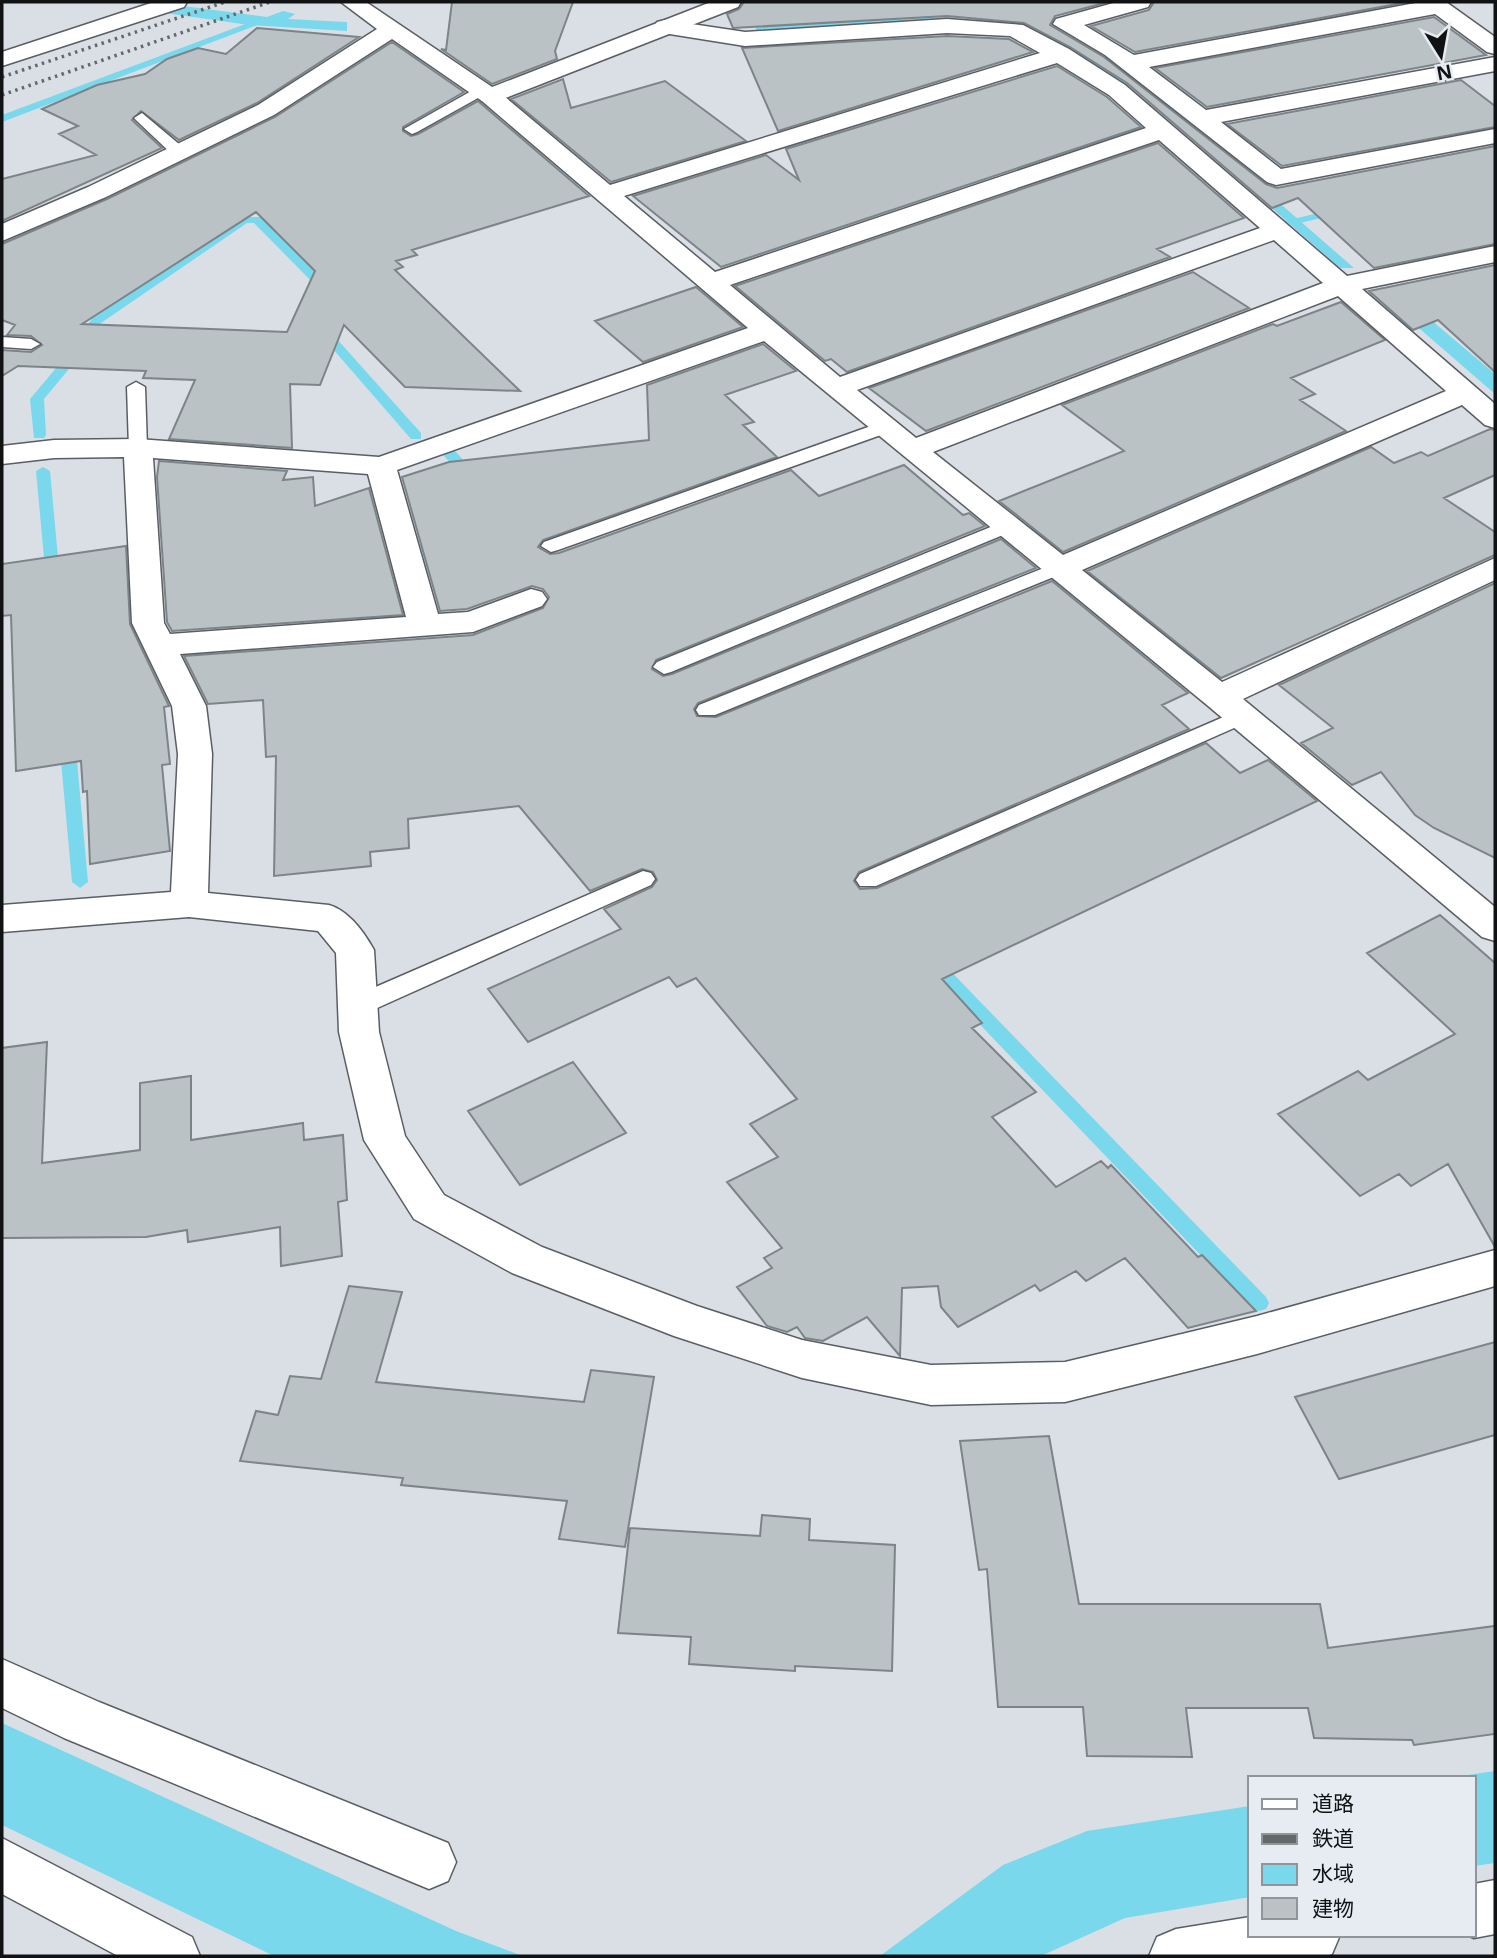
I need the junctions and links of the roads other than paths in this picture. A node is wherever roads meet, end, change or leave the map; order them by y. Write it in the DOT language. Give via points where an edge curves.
graph roads {
  1 [pos="176,2"];
  2 [pos="352,2"];
  3 [pos="730,2"];
  4 [pos="1140,2"];
  5 [pos="1435,4"];
  6 [pos="1495,16"];
  7 [pos="1461,22"];
  8 [pos="665,27"];
  9 [pos="391,30"];
  10 [pos="1495,47"];
  11 [pos="1061,54"];
  12 [pos="2,59"];
  13 [pos="1132,63"];
  14 [pos="1495,64"];
  15 [pos="486,93"];
  16 [pos="142,118"];
  17 [pos="1204,118"];
  18 [pos="412,129"];
  19 [pos="1164,130"];
  20 [pos="1495,136"];
  21 [pos="180,153"];
  22 [pos="606,194"];
  23 [pos="1279,230"];
  24 [pos="2,233"];
  25 [pos="1495,254"];
  26 [pos="710,283"];
  27 [pos="1343,285"];
  28 [pos="768,331"];
  29 [pos="2,342"];
  30 [pos="31,344"];
  31 [pos="136,387"];
  32 [pos="836,388"];
  33 [pos="1466,393"];
  34 [pos="1495,419"];
  35 [pos="885,427"];
  36 [pos="138,448"];
  37 [pos="913,449"];
  38 [pos="2,455"];
  39 [pos="382,466"];
  40 [pos="1007,526"];
  41 [pos="551,546"];
  42 [pos="1059,568"];
  43 [pos="1495,568"];
  44 [pos="531,600"];
  45 [pos="425,626"];
  46 [pos="159,645"];
  47 [pos="664,667"];
  48 [pos="1231,707"];
  49 [pos="707,710"];
  50 [pos="643,879"];
  51 [pos="868,880"];
  52 [pos="189,904"];
  53 [pos="2,919"];
  54 [pos="1495,927"];
  55 [pos="357,1006"];
  56 [pos="1495,1268"];
  57 [pos="2,1683"];
  58 [pos="429,1862"];
  59 [pos="2,1865"];
  60 [pos="1495,1907"];
  61 [pos="1476,1910"];
  62 [pos="1300,1937"];
  63 [pos="173,1956"];
  64 [pos="1175,1956"];
  1 -- 12 [label="street"];
  2 -- 9 [label="street"];
  3 -- 8 [label="street"];
  4 -- 13 [label="street" via="1064,24"];
  5 -- 7 [label="street"];
  5 -- 13 [label="street"];
  6 -- 7 [label="street"];
  7 -- 10 [label="street"];
  8 -- 11 [label="street" via="745,39 984,26 1015,30"];
  8 -- 15 [label="street"];
  9 -- 15 [label="street"];
  9 -- 21 [label="street" via="266,110"];
  11 -- 19 [label="street" via="1117,90"];
  11 -- 22 [label="street"];
  13 -- 17 [label="street"];
  14 -- 17 [label="street"];
  15 -- 18 [label="lane"];
  15 -- 22 [label="street"];
  16 -- 21 [label="lane"];
  17 -- 20 [label="street" via="1276,177"];
  19 -- 23 [label="street"];
  19 -- 26 [label="street"];
  21 -- 24 [label="street"];
  22 -- 26 [label="street"];
  23 -- 27 [label="street"];
  23 -- 32 [label="street"];
  25 -- 27 [label="street"];
  26 -- 28 [label="street"];
  27 -- 33 [label="street"];
  27 -- 37 [label="street"];
  28 -- 32 [label="street"];
  28 -- 39 [label="street"];
  29 -- 30 [label="lane"];
  31 -- 36 [label="lane"];
  32 -- 35 [label="street"];
  33 -- 34 [label="street"];
  33 -- 42 [label="street"];
  35 -- 37 [label="street"];
  35 -- 41 [label="lane"];
  36 -- 38 [label="street"];
  36 -- 39 [label="street"];
  36 -- 46 [label="street" via="148,623"];
  37 -- 40 [label="street"];
  39 -- 45 [label="street"];
  40 -- 42 [label="street"];
  40 -- 47 [label="lane"];
  42 -- 48 [label="street"];
  42 -- 49 [label="lane"];
  43 -- 48 [label="street"];
  44 -- 45 [label="street" via="473,622"];
  45 -- 46 [label="street"];
  46 -- 52 [label="street" via="189,706 195,754"];
  48 -- 51 [label="lane"];
  48 -- 54 [label="street"];
  50 -- 55 [label="lane"];
  52 -- 53 [label="street"];
  52 -- 55 [label="street" via="329,919 355,950"];
  55 -- 56 [label="street" via="385,1140 429,1207 527,1260 690,1323 803,1359 931,1385 1065,1382 1256,1335"];
  57 -- 58 [label="street"];
  59 -- 63 [label="street"];
  60 -- 61 [label="street"];
  62 -- 64 [label="street"];
}
